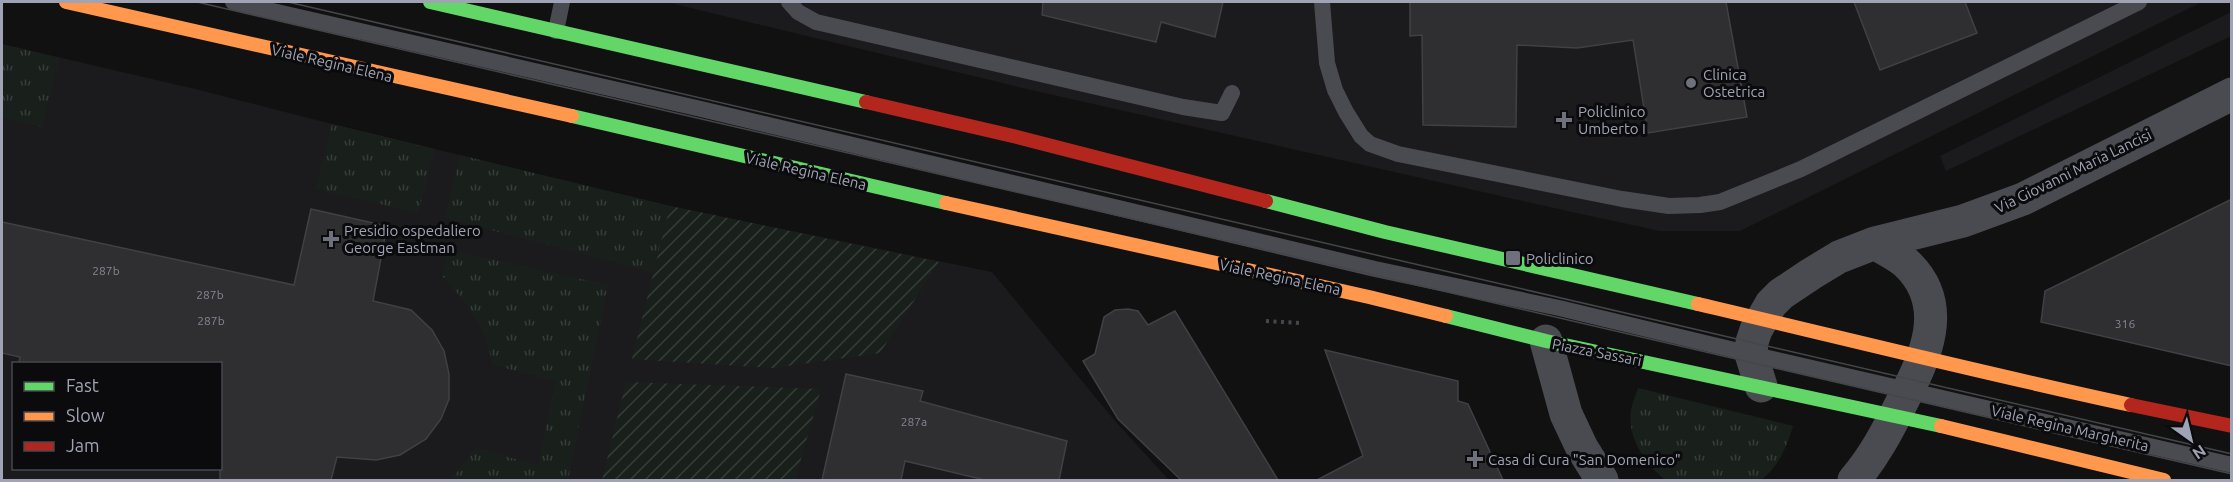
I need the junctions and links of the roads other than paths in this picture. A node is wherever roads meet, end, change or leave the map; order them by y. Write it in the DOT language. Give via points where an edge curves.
graph roads {
  1 [pos="66,2"];
  2 [pos="233,2"];
  3 [pos="430,2"];
  4 [pos="562,2"];
  5 [pos="789,2"];
  6 [pos="1322,2"];
  7 [pos="2139,2"];
  8 [pos="556,31"];
  9 [pos="1232,93"];
  10 [pos="2232,94"];
  11 [pos="1875,243"];
  12 [pos="1762,319"];
  13 [pos="1546,341"];
  14 [pos="1751,354"];
  15 [pos="1925,357"];
  16 [pos="1761,386"];
  17 [pos="1902,403"];
  18 [pos="2232,426"];
  19 [pos="2232,465"];
  20 [pos="1602,480"];
  21 [pos="1854,480"];
  22 [pos="2164,480"];
  1 -- 13 [label="main road, Viale Regina Elena" via="1369,297"];
  2 -- 14 [label="lane, Viale Regina Elena"];
  3 -- 8 [label="main road"];
  4 -- 8 [label="lane"];
  5 -- 9 [label="lane" via="816,22 1182,107 1222,113"];
  6 -- 7 [label="lane" via="1327,63 1335,90 1354,127 1370,144 1398,154 1669,206 1720,202 1762,186"];
  8 -- 12 [label="main road" via="1017,137 1385,232"];
  10 -- 11 [label="street, Via Giovanni Maria Lancisi" via="2023,199 1963,221"];
  11 -- 12 [label="street" via="1839,257 1795,284 1771,304"];
  11 -- 15 [label="street" via="1904,261 1924,290 1931,309"];
  12 -- 14 [label="street"];
  12 -- 15 [label="main road"];
  13 -- 16 [label="main road, Piazza Sassari"];
  13 -- 20 [label="street, Piazza Sassari" via="1566,414"];
  14 -- 16 [label="street"];
  14 -- 17 [label="lane"];
  15 -- 17 [label="street"];
  15 -- 18 [label="main road" via="2008,379"];
  16 -- 17 [label="main road, Piazza Sassari"];
  17 -- 19 [label="lane, Viale Regina Margherita"];
  17 -- 21 [label="street" via="1882,442"];
  17 -- 22 [label="main road, Viale Regina Margherita"];
}
